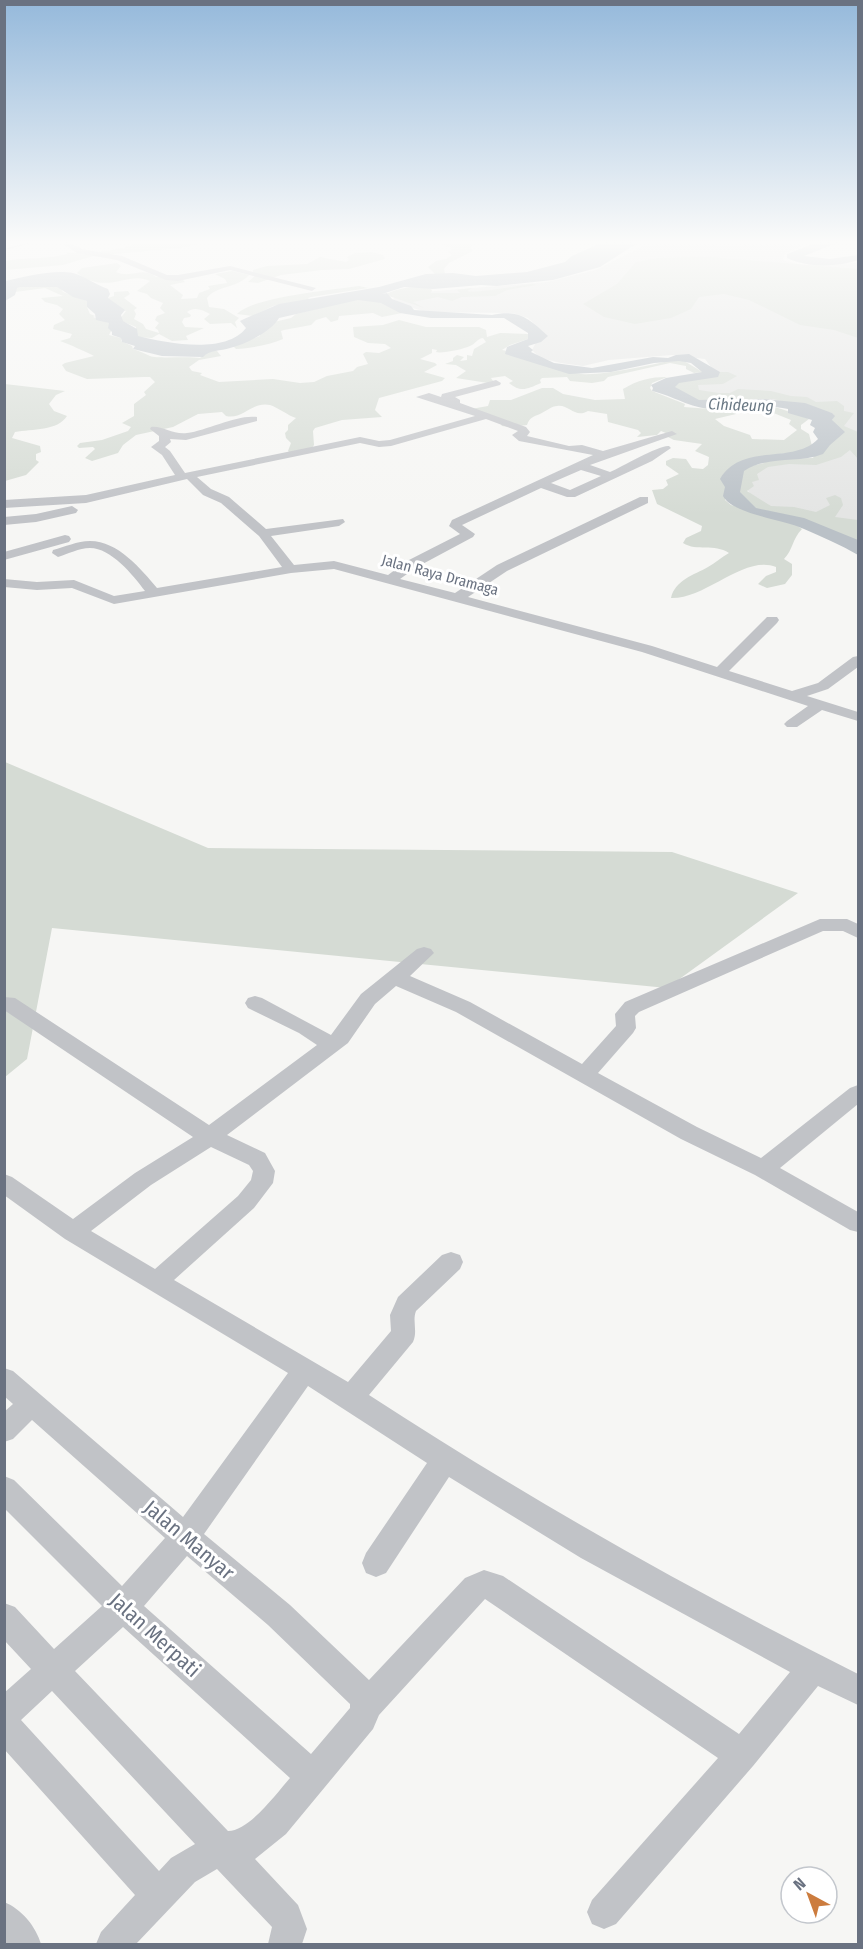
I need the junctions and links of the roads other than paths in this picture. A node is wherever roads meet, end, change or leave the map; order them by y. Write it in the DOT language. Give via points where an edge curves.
graph roads {
  1 [pos="496,384"];
  2 [pos="421,397"];
  3 [pos="462,408"];
  4 [pos="486,416"];
  5 [pos="253,419"];
  6 [pos="204,423"];
  7 [pos="159,432"];
  8 [pos="672,434"];
  9 [pos="664,448"];
  10 [pos="603,455"];
  11 [pos="581,466"];
  12 [pos="186,476"];
  13 [pos="611,476"];
  14 [pos="541,484"];
  15 [pos="644,500"];
  16 [pos="4,504"];
  17 [pos="72,510"];
  18 [pos="4,520"];
  19 [pos="339,522"];
  20 [pos="263,533"];
  21 [pos="65,539"];
  22 [pos="58,553"];
  23 [pos="4,556"];
  24 [pos="291,569"];
  25 [pos="391,579"];
  26 [pos="4,583"];
  27 [pos="153,592"];
  28 [pos="457,598"];
  29 [pos="772,620"];
  30 [pos="858,660"];
  31 [pos="719,673"];
  32 [pos="791,696"];
  33 [pos="820,705"];
  34 [pos="858,717"];
  35 [pos="792,724"];
  36 [pos="858,932"];
  37 [pos="424,953"];
  38 [pos="396,978"];
  39 [pos="8,1003"];
  40 [pos="255,1003"];
  41 [pos="330,1044"];
  42 [pos="585,1074"];
  43 [pos="858,1093"];
  44 [pos="209,1136"];
  45 [pos="763,1169"];
  46 [pos="7,1190"];
  47 [pos="858,1223"];
  48 [pos="73,1232"];
  49 [pos="451,1262"];
  50 [pos="156,1281"];
  51 [pos="305,1370"];
  52 [pos="4,1379"];
  53 [pos="351,1398"];
  54 [pos="32,1403"];
  55 [pos="4,1430"];
  56 [pos="446,1460"];
  57 [pos="4,1489"];
  58 [pos="185,1538"];
  59 [pos="376,1563"];
  60 [pos="123,1607"];
  61 [pos="4,1618"];
  62 [pos="813,1668"];
  63 [pos="56,1670"];
  64 [pos="858,1690"];
  65 [pos="366,1706"];
  66 [pos="4,1714"];
  67 [pos="4,1725"];
  68 [pos="742,1755"];
  69 [pos="311,1776"];
  70 [pos="220,1848"];
  71 [pos="158,1894"];
  72 [pos="604,1912"];
  73 [pos="4,1919"];
  74 [pos="24,1944"];
  75 [pos="113,1944"];
  76 [pos="285,1944"];
  1 -- 3 [label="street" via="446,396"];
  2 -- 3 [label="street" via="429,396"];
  3 -- 4 [label="street"];
  4 -- 10 [label="street" via="522,429 525,432 517,435 523,439"];
  4 -- 12 [label="street" via="391,443 360,440"];
  5 -- 7 [label="street" via="186,437"];
  6 -- 7 [label="street"];
  7 -- 12 [label="street" via="165,442 157,447"];
  8 -- 10 [label="street"];
  9 -- 13 [label="street"];
  10 -- 11 [label="street"];
  11 -- 13 [label="street"];
  11 -- 14 [label="street"];
  12 -- 16 [label="street" via="86,499"];
  12 -- 20 [label="street" via="225,501"];
  13 -- 14 [label="street" via="571,494"];
  14 -- 25 [label="street" via="456,523 469,534"];
  15 -- 28 [label="street" via="502,568"];
  17 -- 18 [label="street"];
  19 -- 20 [label="street"];
  20 -- 24 [label="street"];
  21 -- 23 [label="street"];
  22 -- 27 [label="street" via="98,545 132,567"];
  24 -- 25 [label="street, Jalan Raya Dramaga" via="334,565"];
  24 -- 27 [label="street, Jalan Raya Dramaga"];
  25 -- 28 [label="street, Jalan Raya Dramaga"];
  26 -- 27 [label="street, Jalan Raya Dramaga" via="74,584 108,599"];
  28 -- 31 [label="street, Jalan Raya Dramaga" via="647,649"];
  29 -- 31 [label="street"];
  30 -- 32 [label="street" via="824,686"];
  31 -- 32 [label="street, Jalan Raya Dramaga"];
  32 -- 33 [label="street, Jalan Raya Dramaga"];
  33 -- 34 [label="street, Jalan Raya Dramaga"];
  33 -- 35 [label="street"];
  36 -- 42 [label="street" via="847,925 820,926 632,1007 625,1014 626,1028"];
  37 -- 38 [label="street"];
  38 -- 41 [label="street" via="368,999 348,1030"];
  38 -- 42 [label="street" via="463,1007"];
  39 -- 44 [label="street"];
  40 -- 41 [label="street"];
  41 -- 44 [label="street"];
  42 -- 45 [label="street"];
  43 -- 45 [label="street"];
  44 -- 48 [label="street"];
  44 -- 50 [label="street" via="257,1159 264,1171 262,1183 246,1202"];
  45 -- 47 [label="street"];
  46 -- 48 [label="street"];
  48 -- 50 [label="street"];
  49 -- 53 [label="street" via="407,1304 402,1315 404,1334"];
  50 -- 51 [label="street"];
  51 -- 53 [label="street"];
  51 -- 58 [label="street"];
  52 -- 54 [label="street, Jalan Manyar"];
  53 -- 56 [label="street"];
  54 -- 55 [label="street"];
  54 -- 58 [label="street, Jalan Manyar"];
  56 -- 59 [label="street"];
  56 -- 62 [label="street" via="591,1548"];
  57 -- 60 [label="street, Jalan Merpati"];
  58 -- 60 [label="street"];
  58 -- 65 [label="street, Jalan Manyar" via="279,1615 363,1695"];
  60 -- 63 [label="street"];
  60 -- 69 [label="street, Jalan Merpati"];
  61 -- 63 [label="street"];
  62 -- 64 [label="street"];
  62 -- 68 [label="street"];
  63 -- 66 [label="street"];
  63 -- 70 [label="street"];
  65 -- 68 [label="street" via="475,1588 484,1584 493,1586"];
  65 -- 69 [label="street" via="362,1718"];
  67 -- 71 [label="street"];
  68 -- 72 [label="street"];
  69 -- 70 [label="street" via="256,1838 242,1848"];
  70 -- 71 [label="street" via="183,1870"];
  70 -- 76 [label="street" via="286,1917 290,1929"];
  71 -- 75 [label="street"];
  73 -- 74 [label="street"];
}
